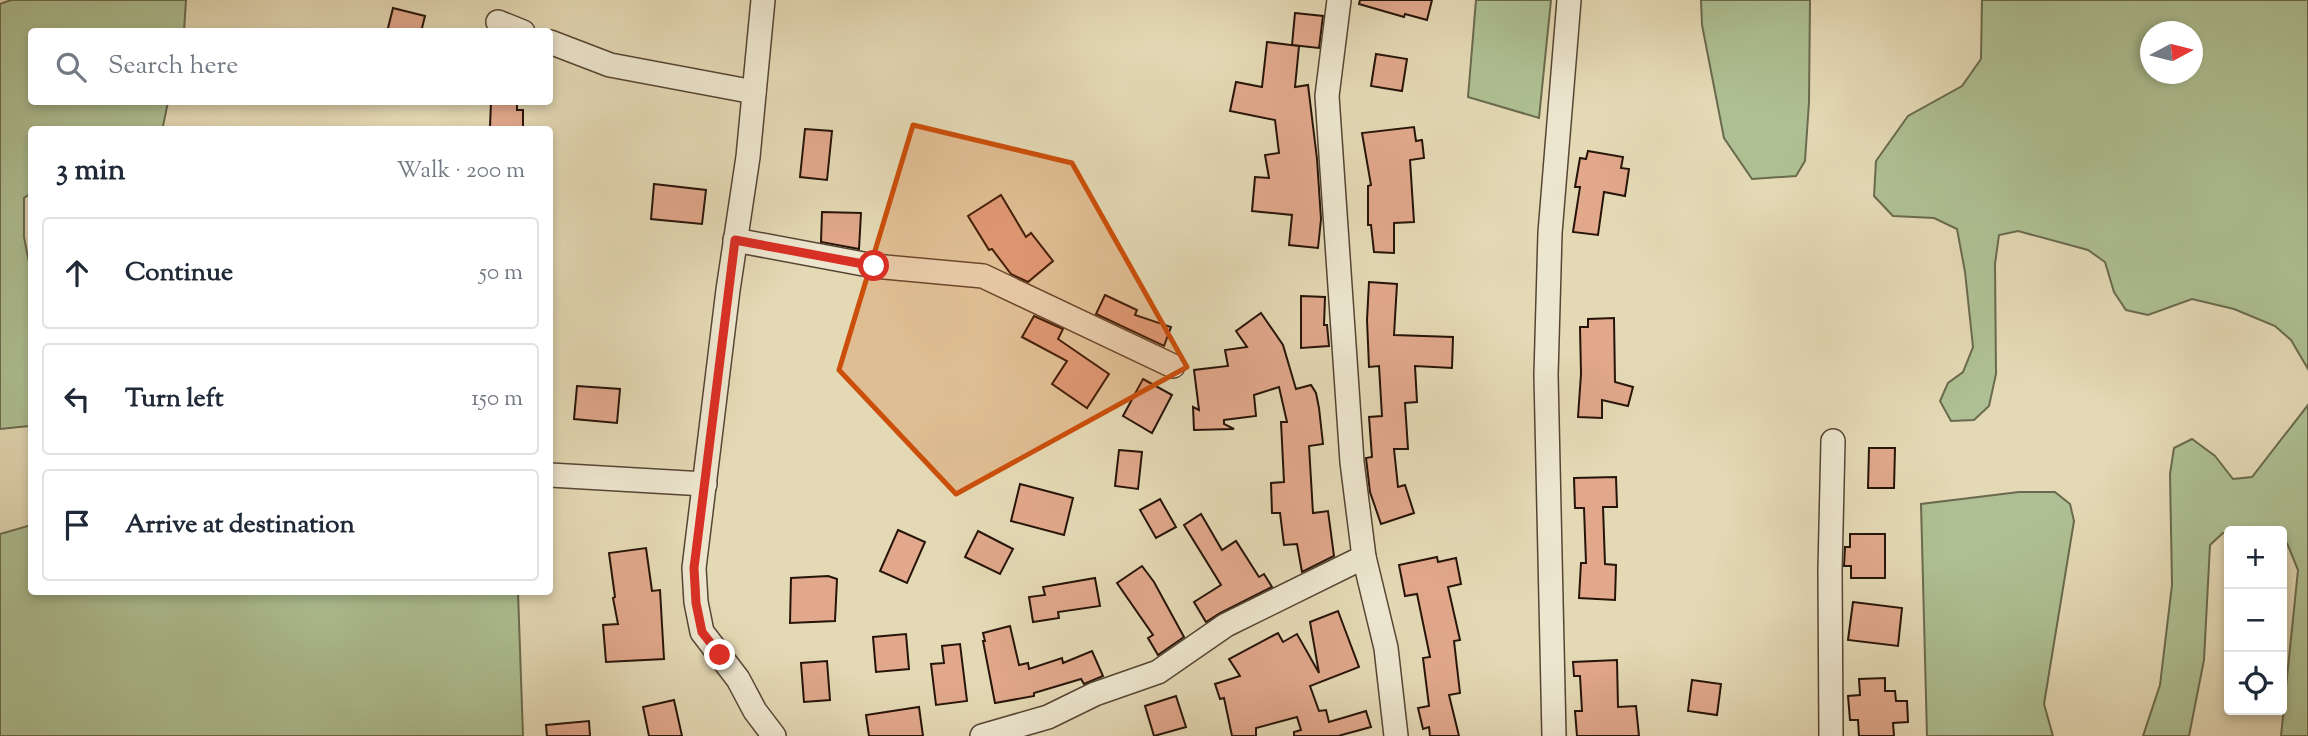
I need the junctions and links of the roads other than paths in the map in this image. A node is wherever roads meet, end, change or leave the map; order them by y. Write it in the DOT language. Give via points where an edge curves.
graph roads {
  1 [pos="763,0"];
  2 [pos="1339,0"];
  3 [pos="1569,0"];
  4 [pos="498,22"];
  5 [pos="513,28"];
  6 [pos="553,43"];
  7 [pos="754,92"];
  8 [pos="735,240"];
  9 [pos="1173,366"];
  10 [pos="1833,440"];
  11 [pos="553,475"];
  12 [pos="705,484"];
  13 [pos="1364,557"];
  14 [pos="1035,729"];
  15 [pos="774,736"];
  16 [pos="982,736"];
  17 [pos="1396,736"];
  18 [pos="1554,736"];
  19 [pos="1831,736"];
  1 -- 7 [label="street"];
  2 -- 13 [label="street" via="1327,96 1352,462"];
  3 -- 18 [label="street" via="1550,233 1546,375"];
  4 -- 5 [label="street"];
  6 -- 7 [label="street" via="610,65"];
  7 -- 8 [label="street"];
  8 -- 9 [label="street" via="874,266 983,276"];
  8 -- 12 [label="street"];
  10 -- 19 [label="street"];
  11 -- 12 [label="street"];
  12 -- 15 [label="street" via="694,568 702,632"];
  13 -- 14 [label="street" via="1226,625 1158,672 1095,694 1048,717"];
  13 -- 17 [label="street" via="1386,648"];
  14 -- 16 [label="street"];
}
